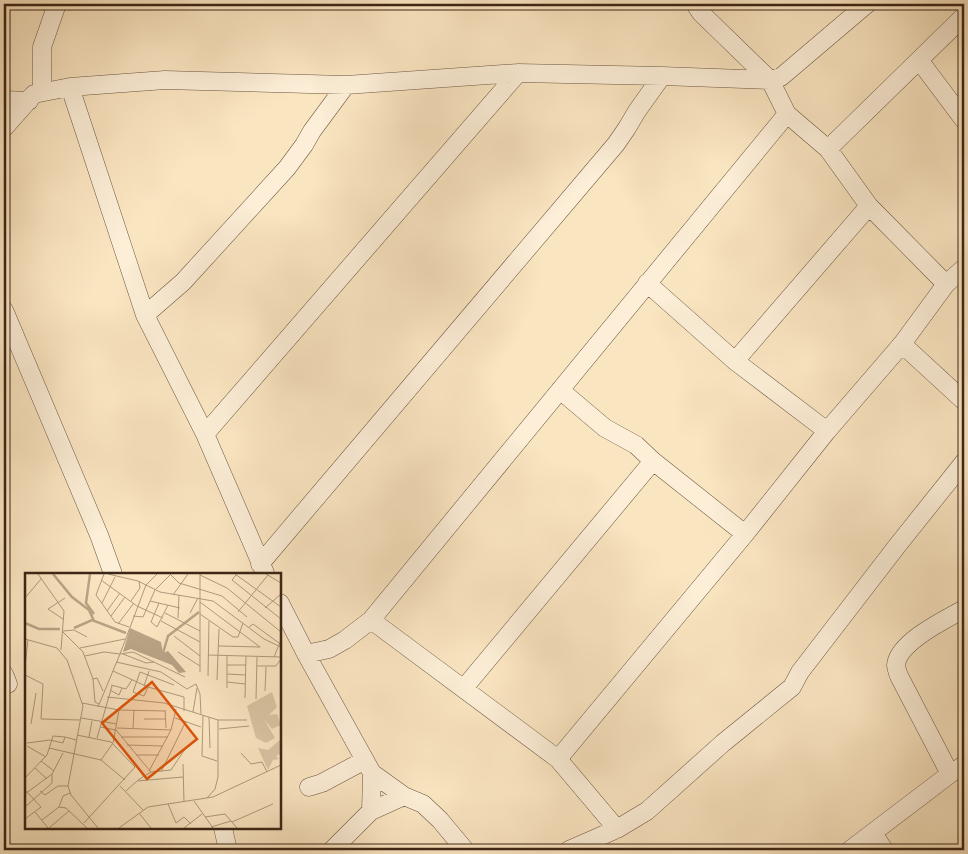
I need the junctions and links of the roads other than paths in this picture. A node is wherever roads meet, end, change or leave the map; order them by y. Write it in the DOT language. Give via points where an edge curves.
graph roads {
  1 [pos="57,4"];
  2 [pos="695,4"];
  3 [pos="867,4"];
  4 [pos="964,16"];
  5 [pos="919,60"];
  6 [pos="518,73"];
  7 [pos="662,76"];
  8 [pos="770,80"];
  9 [pos="346,85"];
  10 [pos="70,87"];
  11 [pos="36,96"];
  12 [pos="4,100"];
  13 [pos="787,114"];
  14 [pos="964,120"];
  15 [pos="4,128"];
  16 [pos="828,149"];
  17 [pos="869,206"];
  18 [pos="964,268"];
  19 [pos="648,283"];
  20 [pos="946,284"];
  21 [pos="4,310"];
  22 [pos="146,315"];
  23 [pos="902,344"];
  24 [pos="735,361"];
  25 [pos="560,390"];
  26 [pos="964,401"];
  27 [pos="827,432"];
  28 [pos="205,434"];
  29 [pos="653,461"];
  30 [pos="964,462"];
  31 [pos="745,534"];
  32 [pos="263,569"];
  33 [pos="113,573"];
  34 [pos="281,605"];
  35 [pos="964,609"];
  36 [pos="371,620"];
  37 [pos="306,654"];
  38 [pos="464,688"];
  39 [pos="558,759"];
  40 [pos="369,767"];
  41 [pos="957,769"];
  42 [pos="309,787"];
  43 [pos="404,796"];
  44 [pos="371,811"];
  45 [pos="223,829"];
  46 [pos="617,830"];
  47 [pos="873,834"];
  48 [pos="228,850"];
  49 [pos="332,850"];
  50 [pos="465,850"];
  51 [pos="570,850"];
  52 [pos="850,850"];
  53 [pos="884,850"];
  1 -- 11 [label="street" via="42,47"];
  2 -- 8 [label="street"];
  3 -- 8 [label="street" via="781,77"];
  4 -- 5 [label="street"];
  5 -- 14 [label="street"];
  5 -- 16 [label="street"];
  6 -- 7 [label="street"];
  6 -- 9 [label="street"];
  6 -- 28 [label="street"];
  7 -- 8 [label="street"];
  7 -- 32 [label="street" via="616,144"];
  8 -- 13 [label="street"];
  9 -- 10 [label="street" via="164,80"];
  9 -- 22 [label="street" via="287,168 183,282"];
  10 -- 11 [label="street"];
  10 -- 22 [label="street"];
  11 -- 12 [label="street"];
  11 -- 15 [label="street"];
  13 -- 16 [label="street"];
  13 -- 19 [label="street"];
  16 -- 17 [label="street"];
  17 -- 20 [label="street"];
  17 -- 24 [label="street"];
  18 -- 20 [label="street"];
  19 -- 24 [label="street"];
  19 -- 25 [label="street"];
  20 -- 23 [label="street"];
  21 -- 33 [label="street"];
  22 -- 28 [label="street"];
  23 -- 26 [label="street"];
  23 -- 27 [label="street"];
  24 -- 27 [label="street"];
  25 -- 29 [label="street" via="605,428 636,445"];
  25 -- 36 [label="street"];
  27 -- 31 [label="street"];
  28 -- 32 [label="street"];
  29 -- 31 [label="street"];
  29 -- 38 [label="street"];
  30 -- 46 [label="street" via="823,641 792,687 647,810"];
  31 -- 39 [label="street"];
  34 -- 37 [label="street"];
  35 -- 41 [label="street" via="922,633 906,647 896,666 899,676"];
  36 -- 37 [label="street" via="329,649"];
  36 -- 38 [label="street"];
  37 -- 40 [label="street"];
  38 -- 39 [label="street"];
  39 -- 46 [label="street"];
  40 -- 42 [label="street"];
  40 -- 43 [label="street"];
  40 -- 44 [label="street"];
  41 -- 47 [label="street"];
  43 -- 44 [label="street"];
  43 -- 50 [label="street" via="423,804"];
  44 -- 49 [label="street"];
  45 -- 48 [label="street"];
  46 -- 51 [label="street"];
  47 -- 52 [label="street"];
  47 -- 53 [label="street"];
}
